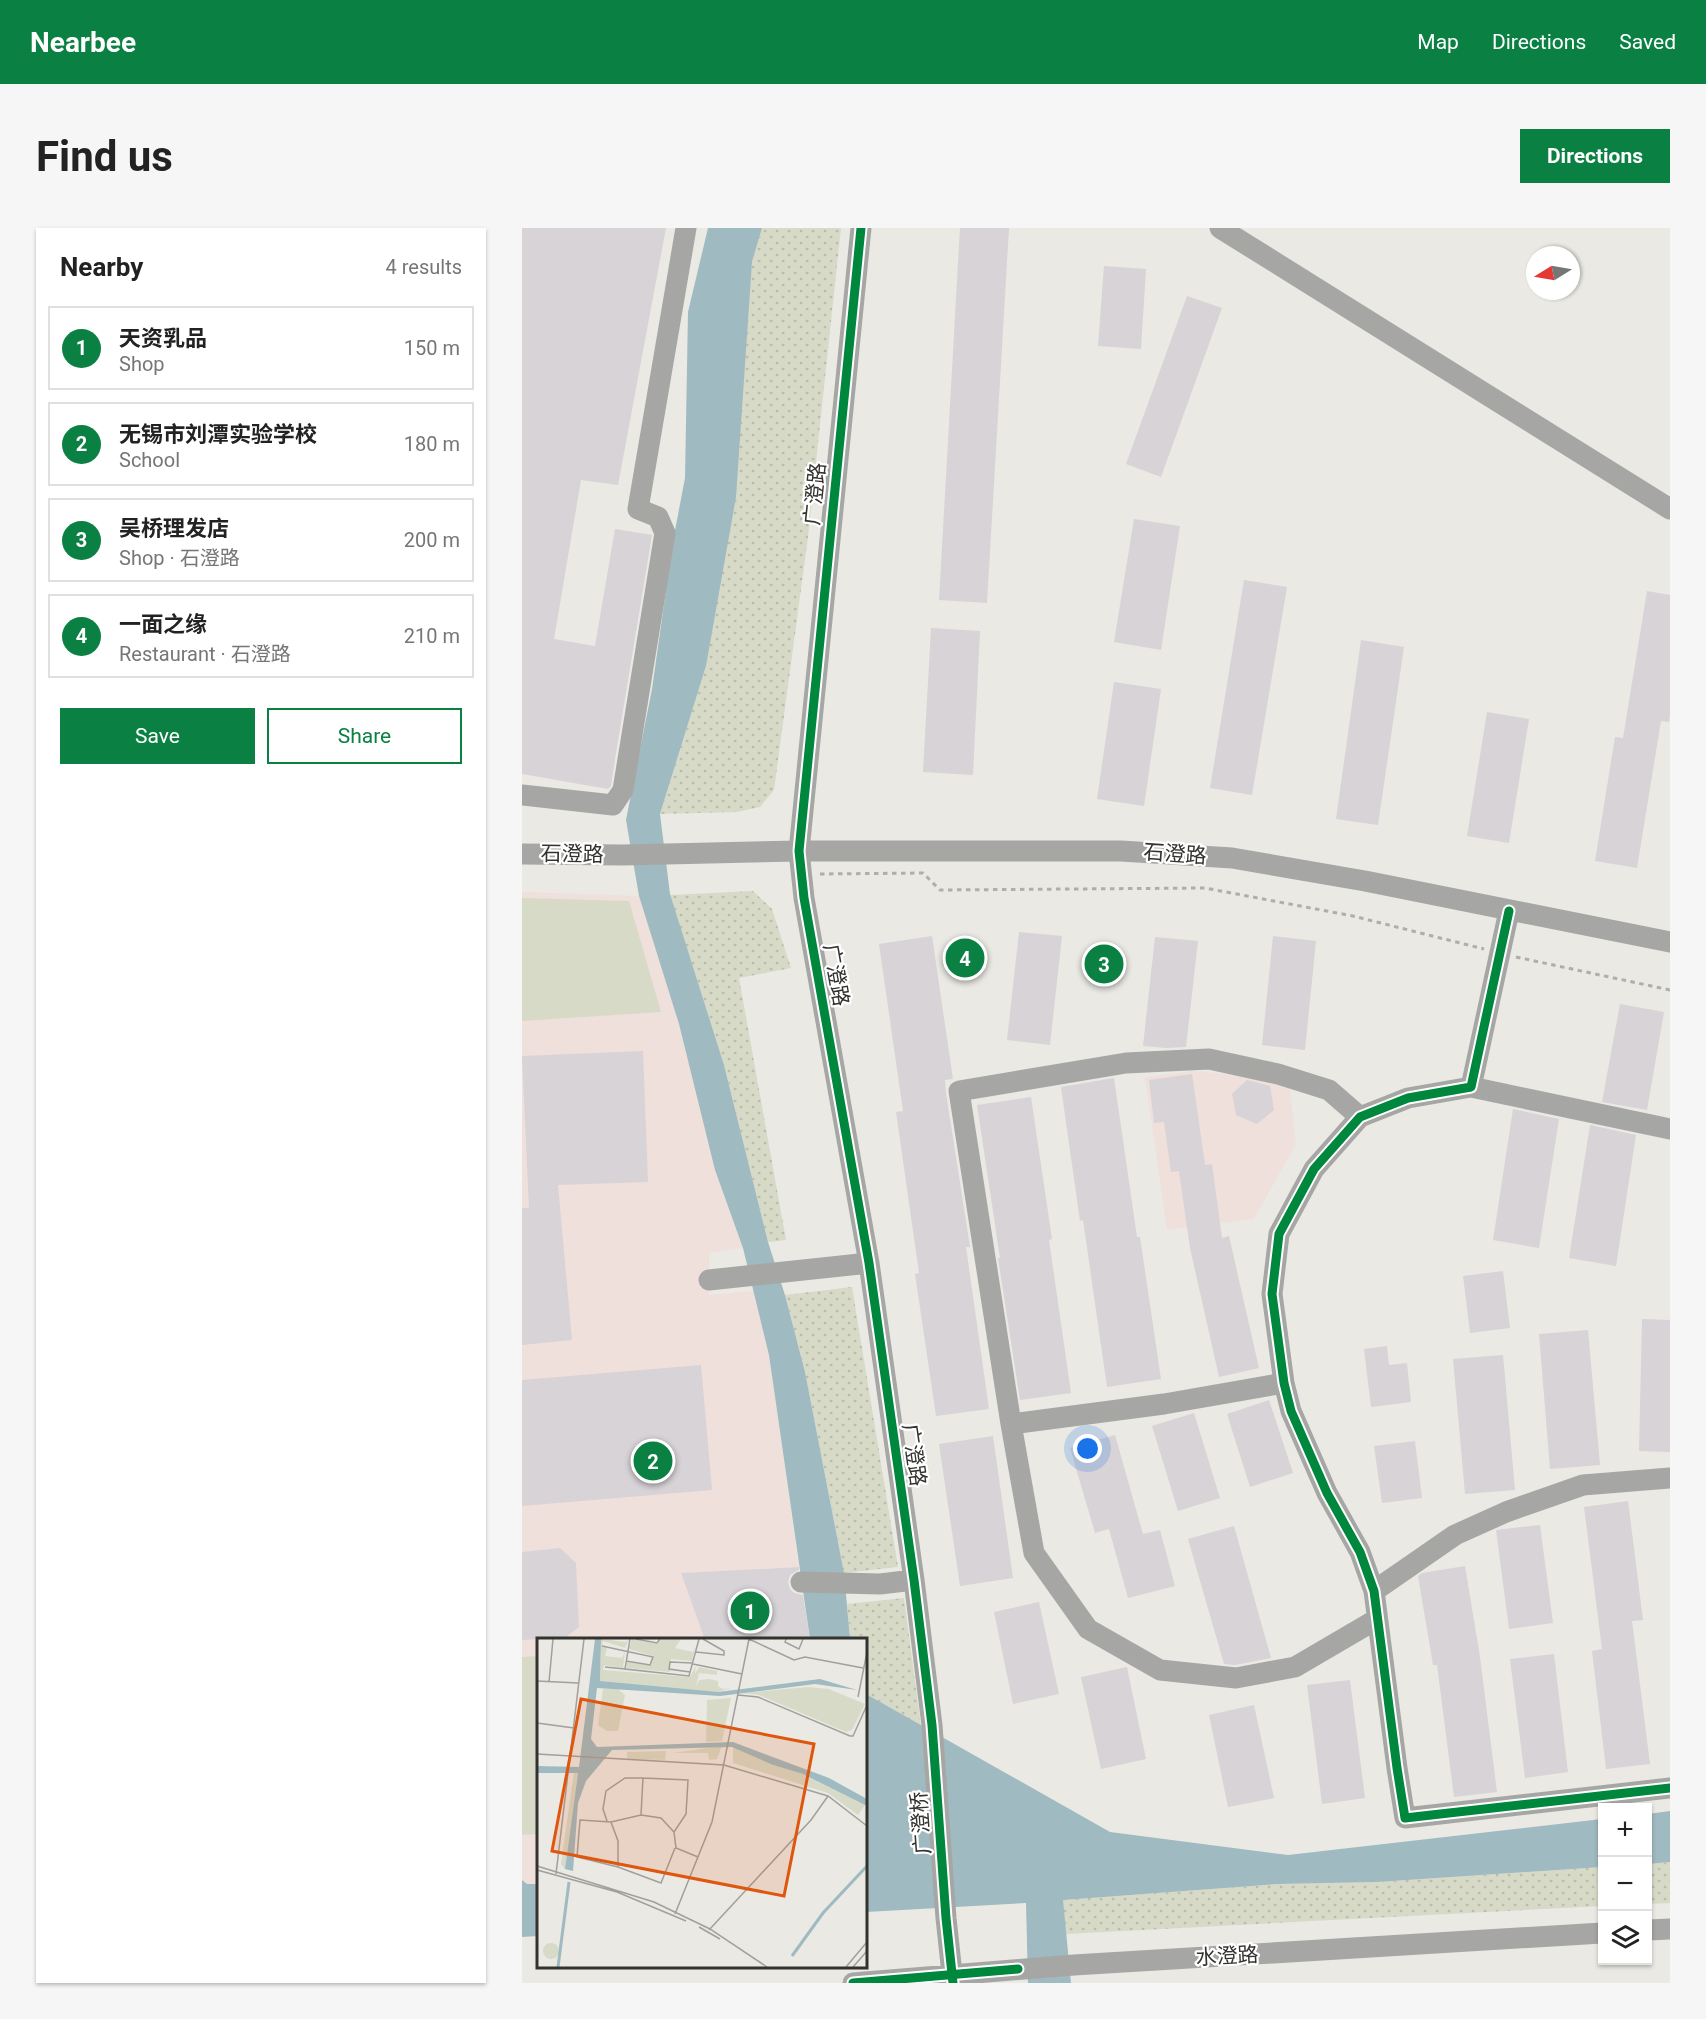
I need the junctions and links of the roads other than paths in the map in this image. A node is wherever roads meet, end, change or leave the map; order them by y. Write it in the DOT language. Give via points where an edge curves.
graph roads {
  1 [pos="686,228"];
  2 [pos="861,228"];
  3 [pos="1220,228"];
  4 [pos="1670,509"];
  5 [pos="522,795"];
  6 [pos="799,851"];
  7 [pos="522,854"];
  8 [pos="1509,911"];
  9 [pos="1670,942"];
  10 [pos="1471,1086"];
  11 [pos="1360,1117"];
  12 [pos="1670,1129"];
  13 [pos="869,1263"];
  14 [pos="709,1280"];
  15 [pos="1284,1383"];
  16 [pos="1011,1424"];
  17 [pos="1670,1478"];
  18 [pos="914,1580"];
  19 [pos="801,1582"];
  20 [pos="1374,1591"];
  21 [pos="1377,1619"];
  22 [pos="932,1725"];
  23 [pos="1670,1788"];
  24 [pos="1670,1929"];
  25 [pos="1652,1930"];
  26 [pos="1598,1933"];
  27 [pos="952,1978"];
  28 [pos="853,1983"];
  1 -- 5 [label="street" via="638,509 658,517 665,533 623,790 612,805"];
  2 -- 6 [label="street, 广澄路"];
  3 -- 4 [label="street"];
  6 -- 7 [label="street, 石澄路"];
  6 -- 8 [label="street, 石澄路" via="1120,851 1232,858"];
  6 -- 13 [label="street, 广澄路"];
  8 -- 9 [label="street, 石澄路"];
  8 -- 10 [label="street"];
  10 -- 11 [label="street" via="1408,1098"];
  10 -- 12 [label="street"];
  11 -- 15 [label="street" via="1314,1169 1279,1234 1272,1294"];
  11 -- 16 [label="street" via="1329,1090 1209,1059 1126,1063 959,1091"];
  13 -- 14 [label="street"];
  13 -- 18 [label="street, 广澄路"];
  15 -- 16 [label="street"];
  15 -- 20 [label="street" via="1291,1411 1327,1493 1360,1552"];
  16 -- 21 [label="street" via="1034,1553 1088,1629 1160,1670 1236,1678 1295,1667"];
  17 -- 20 [label="street" via="1583,1485 1506,1512 1455,1535"];
  18 -- 19 [label="street" via="880,1584"];
  18 -- 22 [label="street, 广澄路"];
  20 -- 21 [label="street"];
  21 -- 23 [label="street" via="1405,1818"];
  22 -- 27 [label="street, 广澄桥"];
  24 -- 25 [label="street"];
  26 -- 27 [label="street, 水澄路" via="1074,1965"];
  27 -- 28 [label="street, 水澄路"];
}
